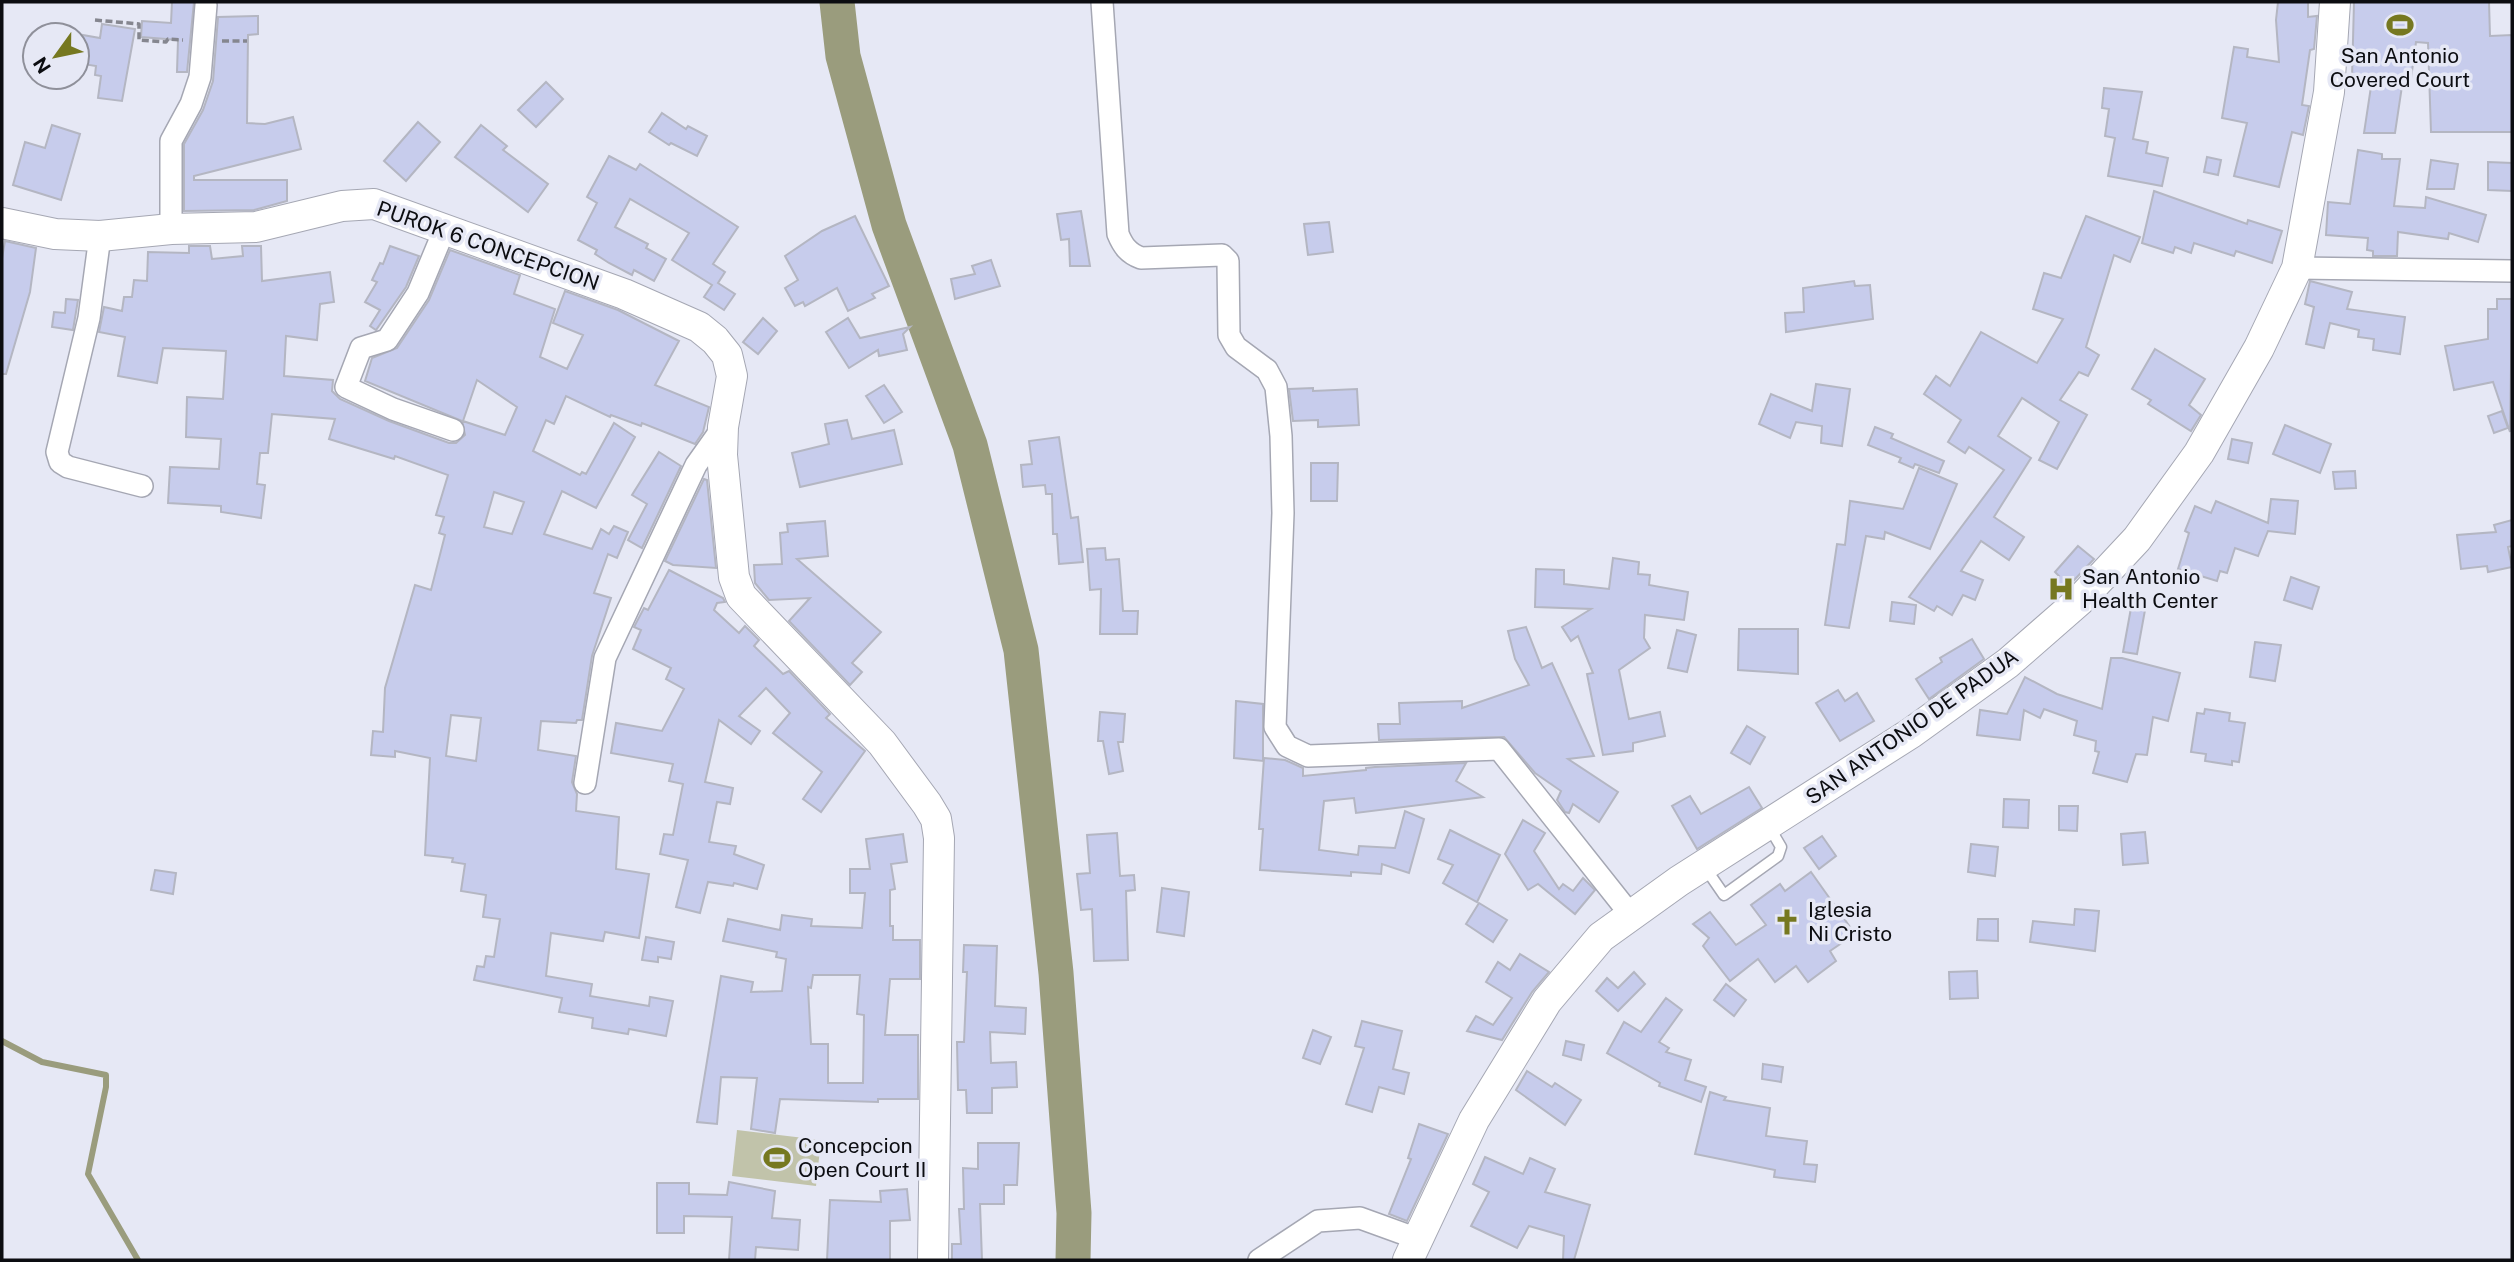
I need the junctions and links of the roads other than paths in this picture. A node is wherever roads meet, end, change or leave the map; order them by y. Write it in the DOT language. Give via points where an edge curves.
graph roads {
  1 [pos="1102,2"];
  2 [pos="2335,2"];
  3 [pos="206,5"];
  4 [pos="2,223"];
  5 [pos="444,228"];
  6 [pos="171,229"];
  7 [pos="100,236"];
  8 [pos="2297,268"];
  9 [pos="2512,271"];
  10 [pos="723,427"];
  11 [pos="453,430"];
  12 [pos="142,486"];
  13 [pos="585,783"];
  14 [pos="1630,914"];
  15 [pos="1413,1250"];
  16 [pos="933,1260"];
  17 [pos="1259,1260"];
  1 -- 14 [label="street" via="1122,243 1141,258 1222,255 1228,270 1229,335 1236,347 1267,370 1276,387 1283,513 1275,727 1287,746 1308,757 1499,749"];
  2 -- 8 [label="street, SAN ANTONIO DE PADUA" via="2329,92"];
  3 -- 6 [label="street" via="200,77 171,141"];
  4 -- 7 [label="street, PUROK 6 CONCEPCION" via="55,234"];
  5 -- 6 [label="street, PUROK 6 CONCEPCION" via="374,204 342,206 256,227"];
  5 -- 10 [label="street, PUROK 6 CONCEPCION" via="624,294 699,327 727,355 732,376"];
  5 -- 11 [label="street" via="418,293 387,340 361,348 346,387"];
  6 -- 7 [label="street, PUROK 6 CONCEPCION"];
  7 -- 12 [label="street" via="89,318 57,452 68,467"];
  8 -- 9 [label="street"];
  8 -- 14 [label="street, SAN ANTONIO DE PADUA" via="2259,348 2199,453 2137,539 2079,601 2008,663 1922,725"];
  10 -- 13 [label="street" via="696,466 605,658"];
  10 -- 16 [label="street" via="734,577 741,596 881,743 936,818"];
  14 -- 15 [label="street, SAN ANTONIO DE PADUA" via="1601,937 1547,1001 1474,1121"];
  15 -- 17 [label="street" via="1360,1218 1318,1221"];
}
